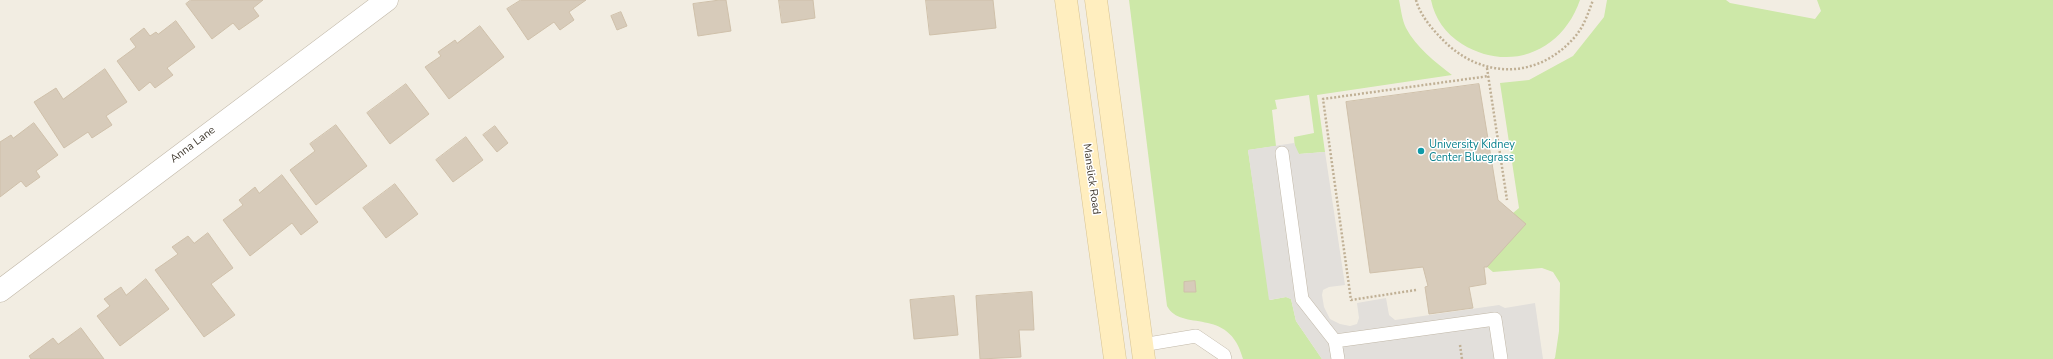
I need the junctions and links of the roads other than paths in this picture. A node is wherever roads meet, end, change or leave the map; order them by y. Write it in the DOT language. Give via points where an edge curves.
graph roads {
  1 [pos="386,0"];
  2 [pos="1066,0"];
  3 [pos="1096,0"];
  4 [pos="1282,153"];
  5 [pos="0,291"];
  6 [pos="1335,341"];
  7 [pos="1143,352"];
  8 [pos="1115,359"];
  9 [pos="1225,359"];
  10 [pos="1338,359"];
  11 [pos="1501,359"];
  1 -- 5 [label="street, Anna Lane"];
  2 -- 8 [label="main road, Manslick Road"];
  3 -- 7 [label="main road"];
  4 -- 6 [label="lane" via="1302,299"];
  6 -- 10 [label="lane"];
  6 -- 11 [label="lane" via="1495,319"];
  7 -- 9 [label="lane" via="1196,336"];
}
